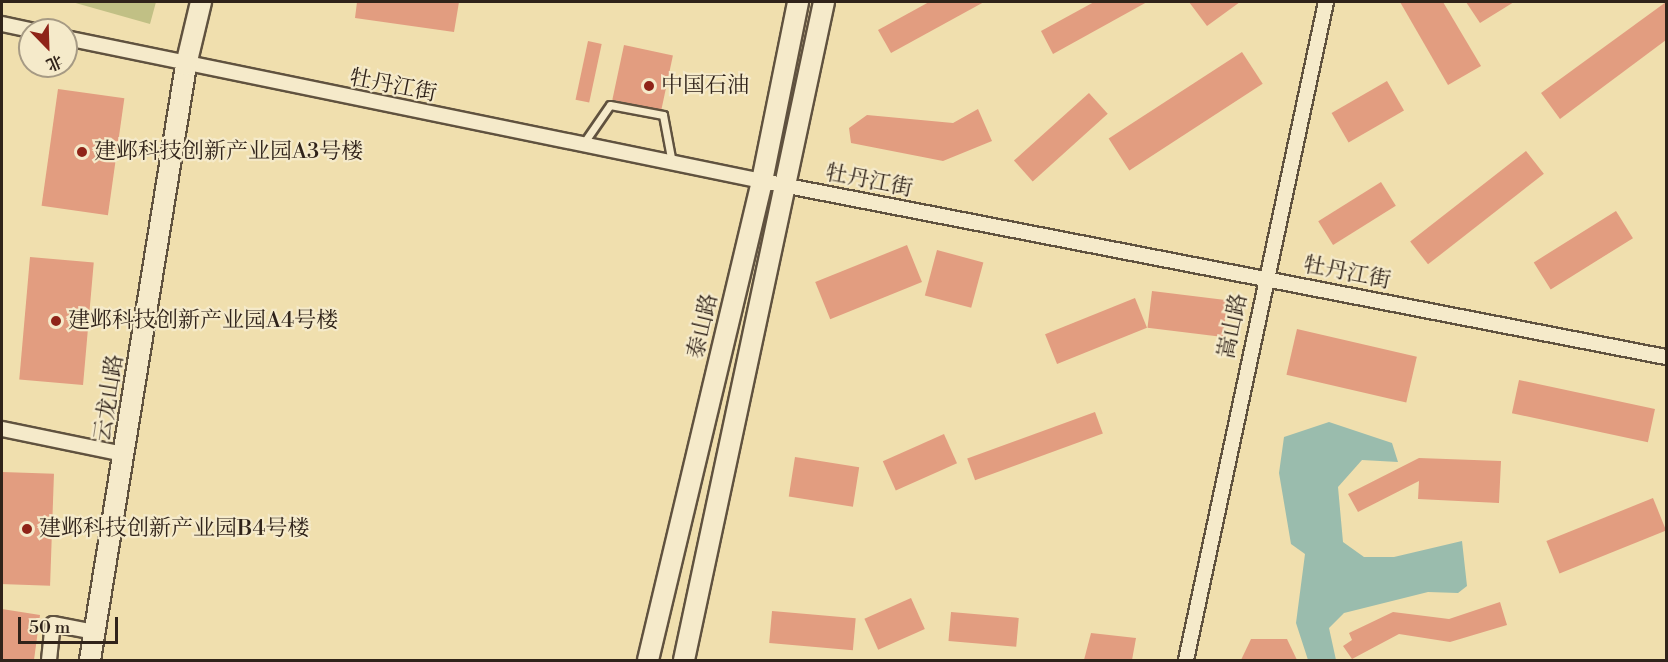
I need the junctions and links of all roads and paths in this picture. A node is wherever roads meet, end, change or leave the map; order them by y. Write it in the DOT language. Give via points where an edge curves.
graph roads {
  1 [pos="201,2"];
  2 [pos="798,2"];
  3 [pos="824,2"];
  4 [pos="1326,2"];
  5 [pos="2,24"];
  6 [pos="18,27"];
  7 [pos="78,41"];
  8 [pos="186,65"];
  9 [pos="582,145"];
  10 [pos="672,163"];
  11 [pos="762,181"];
  12 [pos="789,186"];
  13 [pos="1265,279"];
  14 [pos="1666,357"];
  15 [pos="2,429"];
  16 [pos="124,454"];
  17 [pos="95,632"];
  18 [pos="49,660"];
  19 [pos="90,660"];
  20 [pos="648,660"];
  21 [pos="684,660"];
  22 [pos="1186,660"];
  1 -- 8 [label="street, 云龙山路"];
  2 -- 11 [label="street, 泰山路"];
  3 -- 12 [label="street"];
  4 -- 13 [label="street, 嵩山路"];
  5 -- 6 [label="street"];
  7 -- 8 [label="street, 牡丹江街"];
  8 -- 9 [label="street, 牡丹江街"];
  8 -- 16 [label="street, 云龙山路"];
  9 -- 10 [label="street, 牡丹江街"];
  9 -- 10 [label="lane" via="610,105 663,115"];
  10 -- 11 [label="street, 牡丹江街"];
  11 -- 12 [label="street, 牡丹江街"];
  11 -- 20 [label="street, 泰山路"];
  12 -- 13 [label="street, 牡丹江街"];
  12 -- 21 [label="street"];
  13 -- 14 [label="street, 牡丹江街"];
  13 -- 22 [label="street, 嵩山路"];
  15 -- 16 [label="street"];
  16 -- 17 [label="street, 云龙山路"];
  17 -- 18 [label="street" via="53,624"];
  17 -- 19 [label="street, 云龙山路"];
}
